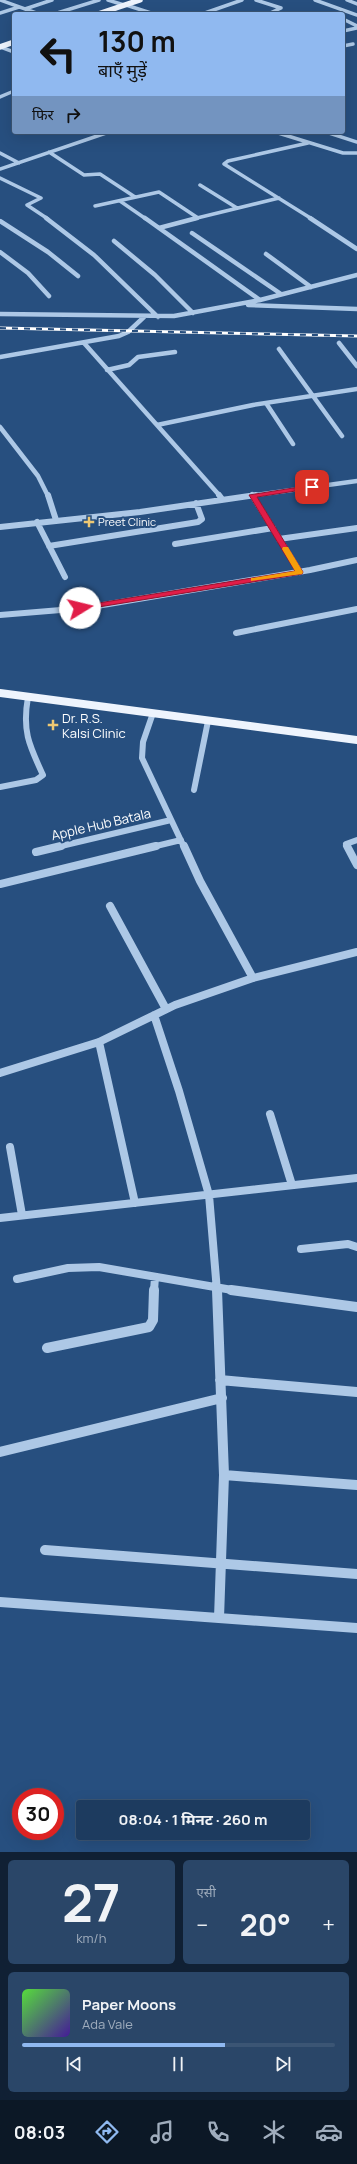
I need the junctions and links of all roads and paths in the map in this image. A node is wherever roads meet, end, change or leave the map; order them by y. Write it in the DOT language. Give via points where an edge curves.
graph roads {
  1 [pos="9,0"];
  2 [pos="52,0"];
  3 [pos="98,0"];
  4 [pos="108,0"];
  5 [pos="140,0"];
  6 [pos="242,0"];
  7 [pos="256,0"];
  8 [pos="314,0"];
  9 [pos="346,0"];
  10 [pos="2,1"];
  11 [pos="357,4"];
  12 [pos="125,5"];
  13 [pos="20,7"];
  14 [pos="25,9"];
  15 [pos="357,9"];
  16 [pos="109,10"];
  17 [pos="33,12"];
  18 [pos="60,12"];
  19 [pos="104,12"];
  20 [pos="114,12"];
  21 [pos="148,12"];
  22 [pos="208,12"];
  23 [pos="272,12"];
  24 [pos="350,12"];
  25 [pos="0,13"];
  26 [pos="345,13"];
  27 [pos="357,16"];
  28 [pos="345,20"];
  29 [pos="357,27"];
  30 [pos="345,30"];
  31 [pos="12,43"];
  32 [pos="355,44"];
  33 [pos="345,46"];
  34 [pos="357,46"];
  35 [pos="0,47"];
  36 [pos="12,51"];
  37 [pos="12,93"];
  38 [pos="0,97"];
  39 [pos="103,134"];
  40 [pos="283,134"];
  41 [pos="332,134"];
  42 [pos="357,142"];
  43 [pos="308,143"];
  44 [pos="49,152"];
  45 [pos="0,153"];
  46 [pos="357,153"];
  47 [pos="19,163"];
  48 [pos="0,169"];
  49 [pos="0,178"];
  50 [pos="200,185"];
  51 [pos="135,197"];
  52 [pos="279,198"];
  53 [pos="120,201"];
  54 [pos="95,206"];
  55 [pos="237,208"];
  56 [pos="198,218"];
  57 [pos="0,221"];
  58 [pos="159,228"];
  59 [pos="192,232"];
  60 [pos="114,241"];
  61 [pos="357,249"];
  62 [pos="0,252"];
  63 [pos="266,254"];
  64 [pos="357,274"];
  65 [pos="78,276"];
  66 [pos="311,287"];
  67 [pos="281,294"];
  68 [pos="49,296"];
  69 [pos="260,300"];
  70 [pos="242,304"];
  71 [pos="357,309"];
  72 [pos="193,313"];
  73 [pos="0,314"];
  74 [pos="158,317"];
  75 [pos="144,318"];
  76 [pos="84,343"];
  77 [pos="339,343"];
  78 [pos="279,349"];
  79 [pos="175,352"];
  80 [pos="0,357"];
  81 [pos="357,366"];
  82 [pos="107,370"];
  83 [pos="357,389"];
  84 [pos="311,396"];
  85 [pos="266,403"];
  86 [pos="157,426"];
  87 [pos="0,427"];
  88 [pos="342,436"];
  89 [pos="293,444"];
  90 [pos="357,481"];
  91 [pos="252,495"];
  92 [pos="222,499"];
  93 [pos="196,503"];
  94 [pos="56,520"];
  95 [pos="37,522"];
  96 [pos="0,527"];
  97 [pos="272,528"];
  98 [pos="357,528"];
  99 [pos="279,539"];
  100 [pos="175,544"];
  101 [pos="49,546"];
  102 [pos="357,560"];
  103 [pos="300,572"];
  104 [pos="65,577"];
  105 [pos="357,609"];
  106 [pos="0,614"];
  107 [pos="236,632"];
  108 [pos="0,693"];
  109 [pos="28,697"];
  110 [pos="153,713"];
  111 [pos="208,721"];
  112 [pos="357,740"];
  113 [pos="0,788"];
  114 [pos="194,790"];
  115 [pos="171,820"];
  116 [pos="180,840"];
  117 [pos="357,840"];
  118 [pos="36,852"];
  119 [pos="357,865"];
  120 [pos="0,884"];
  121 [pos="110,906"];
  122 [pos="357,952"];
  123 [pos="253,978"];
  124 [pos="166,1010"];
  125 [pos="154,1016"];
  126 [pos="100,1042"];
  127 [pos="0,1073"];
  128 [pos="270,1114"];
  129 [pos="10,1147"];
  130 [pos="357,1178"];
  131 [pos="292,1186"];
  132 [pos="209,1195"];
  133 [pos="135,1203"];
  134 [pos="22,1215"];
  135 [pos="0,1218"];
  136 [pos="357,1247"];
  137 [pos="301,1249"];
  138 [pos="156,1277"];
  139 [pos="17,1279"];
  140 [pos="217,1288"];
  141 [pos="357,1307"];
  142 [pos="47,1348"];
  143 [pos="220,1380"];
  144 [pos="357,1392"];
  145 [pos="222,1398"];
  146 [pos="0,1452"];
  147 [pos="224,1475"];
  148 [pos="357,1485"];
  149 [pos="45,1550"];
  150 [pos="222,1565"];
  151 [pos="357,1574"];
  152 [pos="0,1602"];
  153 [pos="219,1618"];
  154 [pos="357,1628"];
  1 -- 10 [label="street"];
  2 -- 14 [label="street"];
  3 -- 18 [label="street"];
  4 -- 12 [label="street"];
  5 -- 12 [label="main road"];
  6 -- 22 [label="street"];
  7 -- 23 [label="street" via="281,8"];
  8 -- 24 [label="street"];
  9 -- 11 [label="street"];
  10 -- 13 [label="street"];
  12 -- 16 [label="main road"];
  12 -- 21 [label="street"];
  13 -- 14 [label="street"];
  13 -- 25 [label="street"];
  14 -- 17 [label="street"];
  15 -- 24 [label="street"];
  16 -- 19 [label="main road"];
  16 -- 20 [label="street"];
  24 -- 26 [label="street"];
  24 -- 27 [label="street"];
  28 -- 29 [label="street"];
  29 -- 30 [label="street"];
  31 -- 35 [label="main road"];
  32 -- 33 [label="street"];
  32 -- 34 [label="street"];
  35 -- 36 [label="street"];
  37 -- 38 [label="street"];
  39 -- 44 [label="street"];
  40 -- 43 [label="street"];
  41 -- 42 [label="street"];
  43 -- 46 [label="street" via="347,154"];
  43 -- 52 [label="street" via="224,164"];
  44 -- 47 [label="street"];
  44 -- 51 [label="street" via="84,175 98,174"];
  45 -- 47 [label="street"];
  47 -- 48 [label="street"];
  49 -- 74 [label="street" via="41,198 27,205 67,232 94,255"];
  50 -- 55 [label="street"];
  51 -- 53 [label="street"];
  51 -- 56 [label="street" via="159,192"];
  52 -- 55 [label="street"];
  52 -- 61 [label="street"];
  53 -- 54 [label="street"];
  53 -- 58 [label="street"];
  55 -- 56 [label="street"];
  56 -- 58 [label="street"];
  57 -- 65 [label="street" via="48,252"];
  58 -- 69 [label="street"];
  59 -- 67 [label="street"];
  60 -- 72 [label="street" via="155,275"];
  62 -- 68 [label="street" via="28,273"];
  63 -- 66 [label="street"];
  64 -- 66 [label="street"];
  66 -- 67 [label="street"];
  67 -- 69 [label="street"];
  69 -- 70 [label="street"];
  70 -- 71 [label="street"];
  70 -- 72 [label="street"];
  72 -- 74 [label="street"];
  73 -- 75 [label="street"];
  74 -- 75 [label="street"];
  75 -- 76 [label="street" via="124,334"];
  76 -- 80 [label="street"];
  76 -- 82 [label="street"];
  77 -- 81 [label="street"];
  78 -- 84 [label="street"];
  79 -- 82 [label="street" via="138,357 129,365"];
  82 -- 86 [label="street"];
  83 -- 84 [label="street"];
  84 -- 85 [label="street"];
  84 -- 88 [label="street"];
  85 -- 86 [label="street"];
  85 -- 89 [label="street"];
  86 -- 92 [label="street"];
  87 -- 94 [label="street" via="38,476"];
  90 -- 91 [label="street"];
  91 -- 92 [label="street"];
  91 -- 97 [label="street"];
  92 -- 93 [label="street"];
  93 -- 94 [label="street" via="140,512"];
  93 -- 101 [label="street" via="202,519 198,522"];
  94 -- 95 [label="street"];
  95 -- 96 [label="street"];
  95 -- 101 [label="street"];
  97 -- 99 [label="street"];
  97 -- 100 [label="street"];
  98 -- 99 [label="street"];
  99 -- 103 [label="street"];
  101 -- 104 [label="street"];
  102 -- 103 [label="street"];
  103 -- 106 [label="street" via="86,608"];
  105 -- 107 [label="street"];
  108 -- 109 [label="main road"];
  109 -- 110 [label="main road"];
  109 -- 113 [label="street" via="25,715 27,736 43,775 36,780"];
  110 -- 111 [label="main road"];
  110 -- 115 [label="street" via="143,742 142,758"];
  111 -- 112 [label="main road"];
  111 -- 114 [label="street"];
  115 -- 116 [label="street"];
  115 -- 118 [label="street, Apple Hub Batala"];
  116 -- 120 [label="street"];
  116 -- 123 [label="street"];
  117 -- 119 [label="street" via="346,844"];
  121 -- 124 [label="street"];
  122 -- 123 [label="street"];
  123 -- 124 [label="street"];
  124 -- 125 [label="street"];
  125 -- 126 [label="street"];
  125 -- 132 [label="street"];
  126 -- 127 [label="street"];
  126 -- 133 [label="street"];
  128 -- 131 [label="street"];
  129 -- 134 [label="street"];
  130 -- 131 [label="street"];
  131 -- 132 [label="street"];
  132 -- 133 [label="street"];
  132 -- 140 [label="street"];
  133 -- 134 [label="street"];
  134 -- 135 [label="street"];
  136 -- 137 [label="street" via="348,1244"];
  138 -- 139 [label="street" via="80,1266 60,1268"];
  138 -- 140 [label="street"];
  138 -- 142 [label="street" via="153,1320 149,1327"];
  140 -- 141 [label="street"];
  140 -- 143 [label="street"];
  143 -- 144 [label="street"];
  143 -- 145 [label="street"];
  145 -- 146 [label="street"];
  145 -- 147 [label="street"];
  147 -- 148 [label="street"];
  147 -- 150 [label="street"];
  149 -- 150 [label="street"];
  150 -- 151 [label="street"];
  150 -- 153 [label="street"];
  152 -- 153 [label="street"];
  153 -- 154 [label="street"];
}
